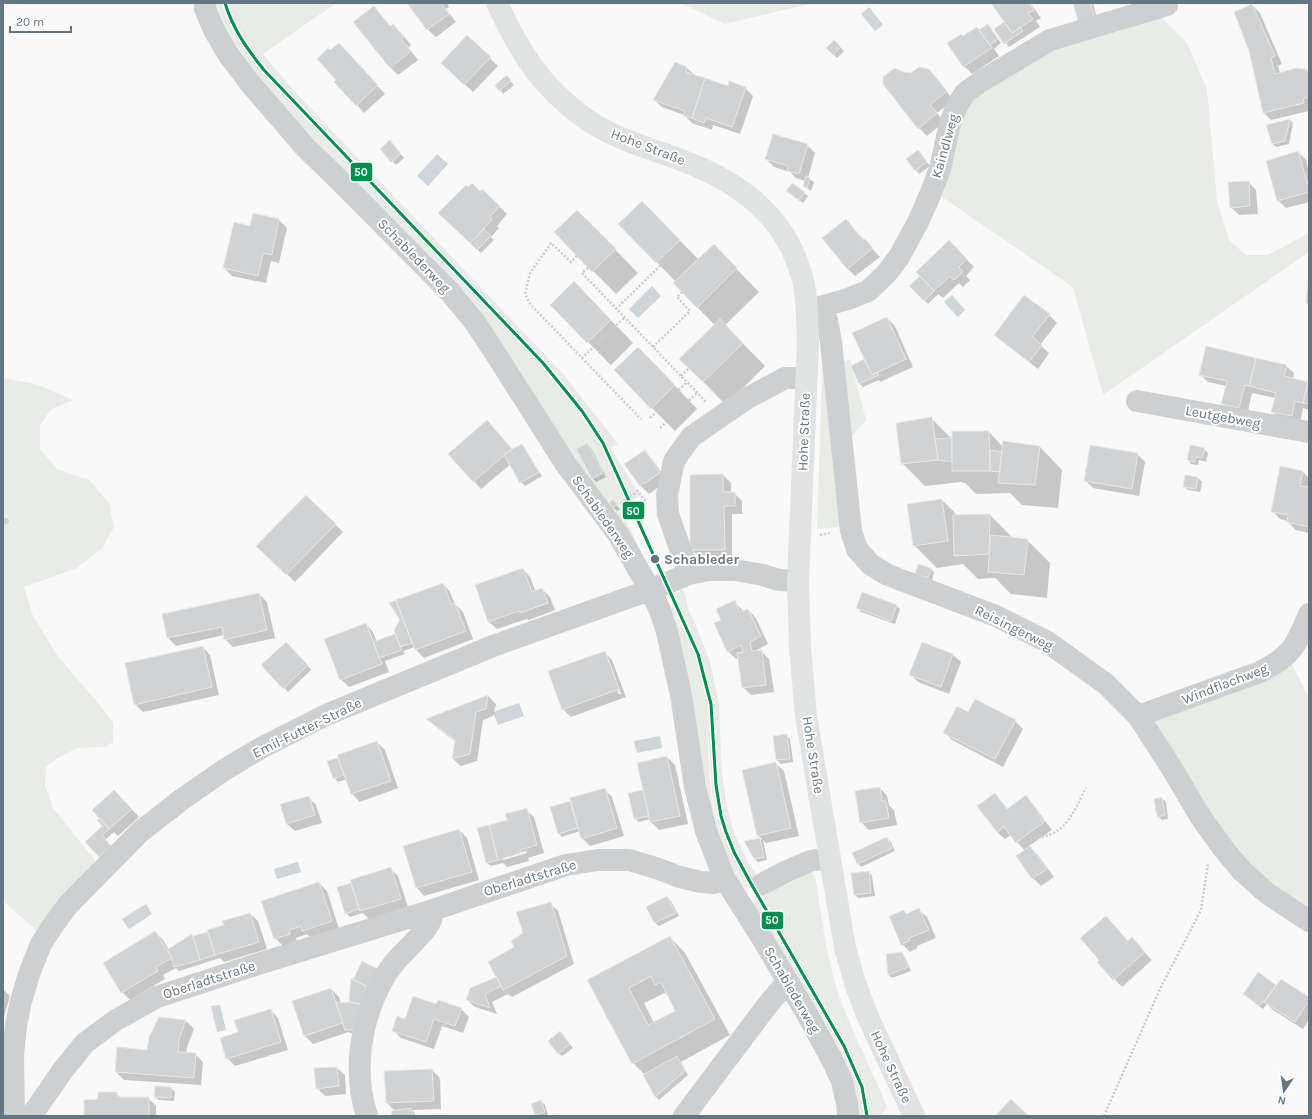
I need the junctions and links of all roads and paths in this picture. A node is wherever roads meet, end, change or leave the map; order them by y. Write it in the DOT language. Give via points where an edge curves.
graph roads {
  1 [pos="204,3"];
  2 [pos="497,3"];
  3 [pos="1167,5"];
  4 [pos="669,250"];
  5 [pos="577,256"];
  6 [pos="588,268"];
  7 [pos="682,292"];
  8 [pos="814,307"];
  9 [pos="616,309"];
  10 [pos="624,317"];
  11 [pos="598,333"];
  12 [pos="603,338"];
  13 [pos="653,347"];
  14 [pos="582,358"];
  15 [pos="688,368"];
  16 [pos="681,376"];
  17 [pos="806,378"];
  18 [pos="687,382"];
  19 [pos="697,393"];
  20 [pos="661,399"];
  21 [pos="1137,401"];
  22 [pos="665,404"];
  23 [pos="650,418"];
  24 [pos="719,418"];
  25 [pos="641,419"];
  26 [pos="660,428"];
  27 [pos="1309,432"];
  28 [pos="647,503"];
  29 [pos="624,506"];
  30 [pos="689,574"];
  31 [pos="798,581"];
  32 [pos="650,590"];
  33 [pos="1309,614"];
  34 [pos="1138,716"];
  35 [pos="1086,788"];
  36 [pos="1030,839"];
  37 [pos="829,858"];
  38 [pos="1208,859"];
  39 [pos="724,878"];
  40 [pos="750,893"];
  41 [pos="430,910"];
  42 [pos="1309,922"];
  43 [pos="789,984"];
  44 [pos="14,1116"];
  45 [pos="31,1116"];
  46 [pos="367,1116"];
  47 [pos="684,1116"];
  48 [pos="848,1116"];
  49 [pos="914,1116"];
  50 [pos="1104,1116"];
  1 -- 32 [label="street, Schablederweg" via="214,30 249,82 305,147 449,291 474,321 565,463 618,534"];
  2 -- 8 [label="main road, Hohe Straße" via="519,48 539,76 561,100 587,120 612,134 714,173 762,207 792,249"];
  3 -- 8 [label="street, Kaindlweg" via="1050,40 966,93 950,123 940,169 930,195 899,257 868,291"];
  4 -- 9 [label="path" via="672,254"];
  5 -- 14 [label="path" via="571,262 551,243 530,273 525,294 530,304"];
  6 -- 9 [label="path" via="582,274"];
  7 -- 13 [label="path" via="677,297 690,311"];
  8 -- 17 [label="main road, Hohe Straße"];
  8 -- 34 [label="street, Reisingerweg" via="827,320 831,342 851,531 857,549 870,564 888,576 996,616 1046,641 1106,684"];
  9 -- 10 [label="path"];
  10 -- 12 [label="path"];
  10 -- 13 [label="path"];
  11 -- 12 [label="path"];
  12 -- 14 [label="path"];
  13 -- 16 [label="path"];
  14 -- 25 [label="path"];
  15 -- 16 [label="path"];
  16 -- 18 [label="path"];
  17 -- 24 [label="street, Hohe Straße" via="785,378 746,399"];
  17 -- 31 [label="main road, Hohe Straße"];
  18 -- 19 [label="path"];
  18 -- 22 [label="path"];
  19 -- 24 [label="path"];
  19 -- 26 [label="path"];
  20 -- 22 [label="path"];
  21 -- 27 [label="street, Leutgebweg"];
  22 -- 23 [label="path"];
  24 -- 30 [label="street, Hohe Straße" via="690,437 682,448 674,461 666,495 668,514"];
  28 -- 29 [label="path" via="638,491 622,502"];
  30 -- 31 [label="street, Emil-Futter-Straße" via="708,570 734,570 779,580"];
  30 -- 32 [label="street, Emil-Futter-Straße"];
  31 -- 37 [label="main road, Hohe Straße" via="806,716"];
  32 -- 39 [label="street, Schablederweg" via="660,610 674,658 695,787 706,830"];
  32 -- 44 [label="street, Emil-Futter-Straße" via="493,646 326,715 224,770 140,832 68,905 41,944 29,974 16,1025 13,1054"];
  33 -- 34 [label="street, Windflachweg" via="1290,652 1276,664"];
  34 -- 42 [label="street, Reisingerweg" via="1172,767 1200,816 1242,871 1268,894"];
  35 -- 36 [label="path" via="1071,818 1060,829 1049,835"];
  37 -- 40 [label="street" via="810,861 787,871"];
  37 -- 49 [label="main road, Hohe Straße" via="845,948 856,986"];
  38 -- 50 [label="path" via="1201,910 1160,989"];
  39 -- 40 [label="street, Schablederweg"];
  39 -- 41 [label="street, Oberladtstraße" via="714,883 701,882 629,860 598,860 566,865"];
  40 -- 43 [label="street, Schablederweg" via="759,933"];
  41 -- 45 [label="street, Oberladtstraße" via="157,997 116,1020 86,1043 63,1070"];
  41 -- 46 [label="street" via="432,916 428,925 395,962 380,984 362,1033 360,1084"];
  43 -- 47 [label="street" via="781,989 766,1007"];
  43 -- 48 [label="street, Schablederweg" via="842,1081"];
}
